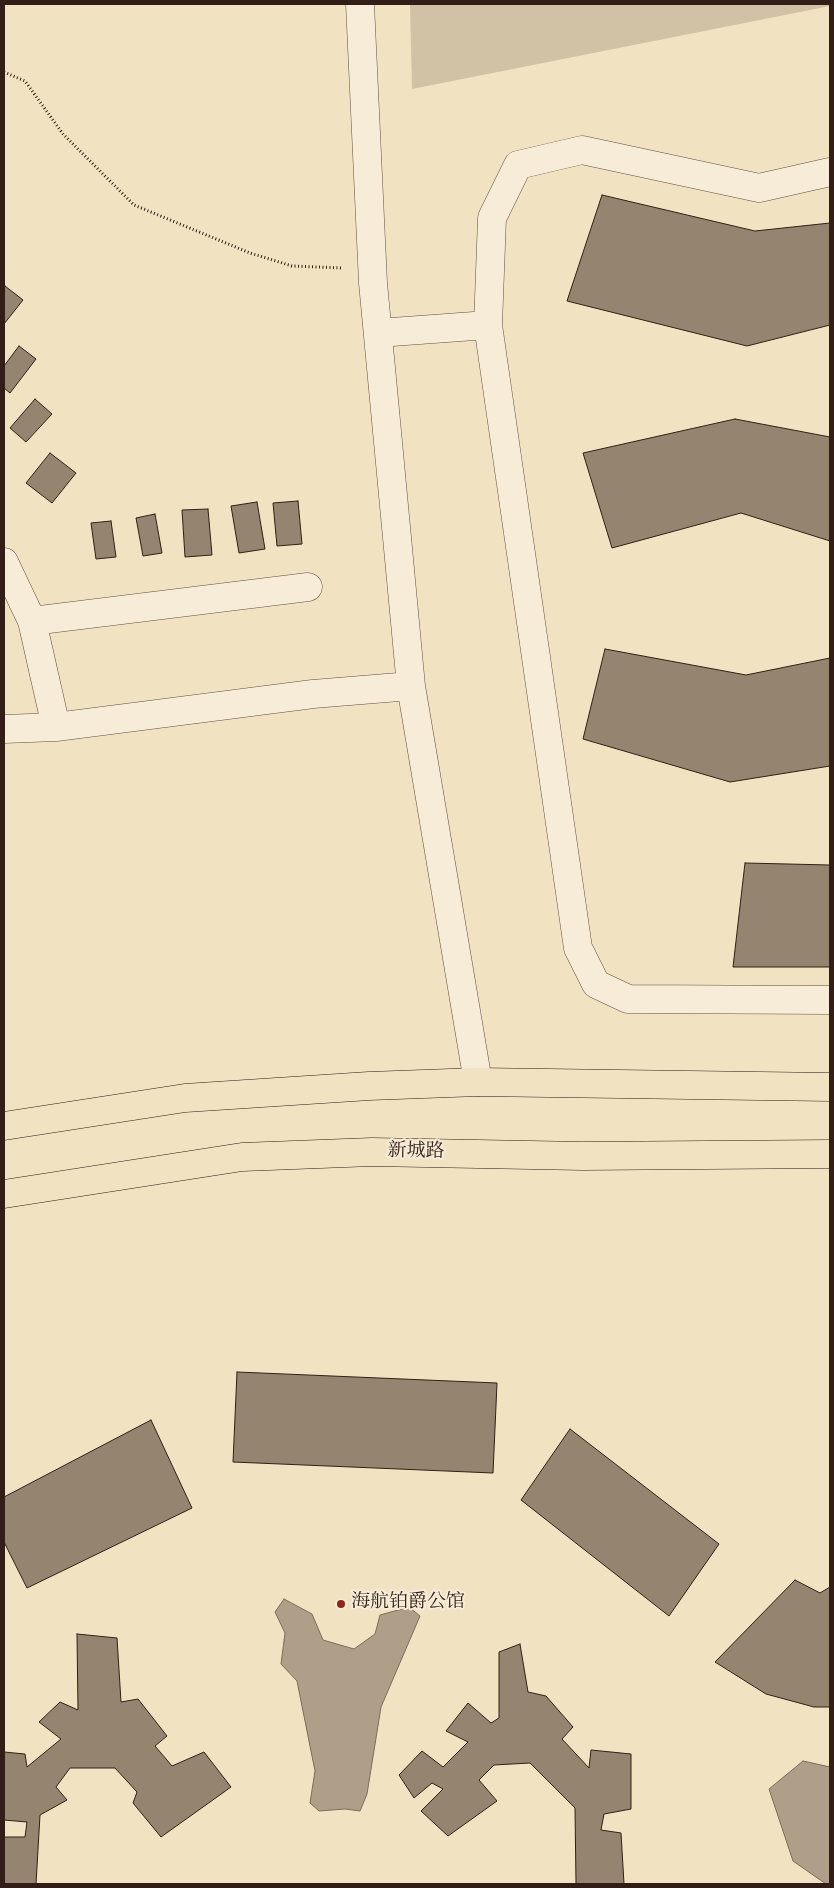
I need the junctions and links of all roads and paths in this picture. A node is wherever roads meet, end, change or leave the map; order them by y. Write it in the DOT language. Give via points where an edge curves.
graph roads {
  1 [pos="360,4"];
  2 [pos="4,72"];
  3 [pos="830,172"];
  4 [pos="372,269"];
  5 [pos="488,325"];
  6 [pos="378,333"];
  7 [pos="5,567"];
  8 [pos="308,587"];
  9 [pos="32,621"];
  10 [pos="411,686"];
  11 [pos="56,726"];
  12 [pos="4,729"];
  13 [pos="830,1000"];
  14 [pos="478,1082"];
  15 [pos="830,1087"];
  16 [pos="4,1126"];
  17 [pos="830,1154"];
  18 [pos="4,1194"];
  1 -- 4 [label="street"];
  2 -- 4 [label="path" via="25,81 63,134 134,206 250,253 292,266"];
  3 -- 5 [label="street" via="759,188 582,150 518,165 492,218"];
  4 -- 6 [label="street"];
  5 -- 6 [label="street"];
  5 -- 13 [label="street" via="578,948 596,984 628,999"];
  6 -- 10 [label="street"];
  7 -- 9 [label="street"];
  8 -- 9 [label="street"];
  9 -- 11 [label="street"];
  10 -- 11 [label="street" via="313,694"];
  10 -- 14 [label="street"];
  11 -- 12 [label="street"];
  14 -- 15 [label="main road"];
  14 -- 16 [label="main road" via="185,1098"];
  17 -- 18 [label="main road, 新城路" via="583,1156 372,1152 242,1157"];
}
